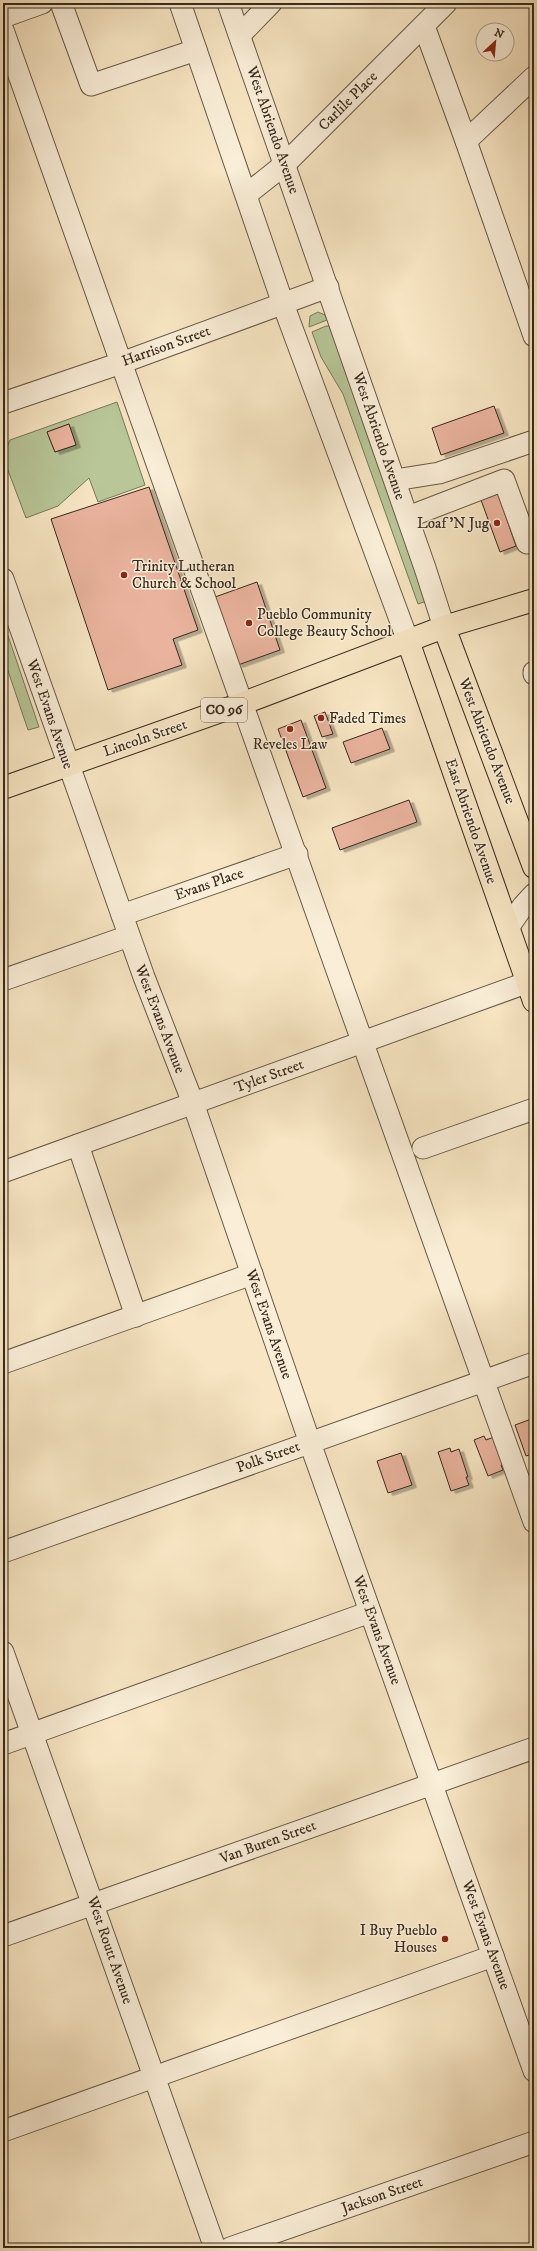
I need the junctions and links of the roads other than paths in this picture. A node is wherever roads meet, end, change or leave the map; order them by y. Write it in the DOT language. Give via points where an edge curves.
graph roads {
  1 [pos="42,3"];
  2 [pos="61,3"];
  3 [pos="180,3"];
  4 [pos="228,3"];
  5 [pos="271,3"];
  6 [pos="446,3"];
  7 [pos="3,17"];
  8 [pos="424,26"];
  9 [pos="3,30"];
  10 [pos="240,35"];
  11 [pos="196,50"];
  12 [pos="534,77"];
  13 [pos="466,141"];
  14 [pos="285,164"];
  15 [pos="246,195"];
  16 [pos="328,287"];
  17 [pos="283,304"];
  18 [pos="534,336"];
  19 [pos="120,363"];
  20 [pos="3,403"];
  21 [pos="534,441"];
  22 [pos="395,480"];
  23 [pos="408,517"];
  24 [pos="534,542"];
  25 [pos="3,579"];
  26 [pos="534,600"];
  27 [pos="444,627"];
  28 [pos="408,641"];
  29 [pos="241,704"];
  30 [pos="68,765"];
  31 [pos="3,788"];
  32 [pos="297,854"];
  33 [pos="534,867"];
  34 [pos="534,894"];
  35 [pos="122,915"];
  36 [pos="508,928"];
  37 [pos="129,936"];
  38 [pos="3,980"];
  39 [pos="532,988"];
  40 [pos="363,1042"];
  41 [pos="193,1103"];
  42 [pos="534,1109"];
  43 [pos="78,1145"];
  44 [pos="423,1148"];
  45 [pos="3,1172"];
  46 [pos="252,1274"];
  47 [pos="136,1316"];
  48 [pos="3,1363"];
  49 [pos="534,1363"];
  50 [pos="483,1381"];
  51 [pos="310,1442"];
  52 [pos="534,1522"];
  53 [pos="3,1552"];
  54 [pos="370,1612"];
  55 [pos="3,1652"];
  56 [pos="32,1733"];
  57 [pos="3,1744"];
  58 [pos="534,1748"];
  59 [pos="432,1784"];
  60 [pos="94,1904"];
  61 [pos="3,1936"];
  62 [pos="493,1956"];
  63 [pos="534,2070"];
  64 [pos="155,2077"];
  65 [pos="3,2131"];
  66 [pos="534,2142"];
  67 [pos="215,2248"];
  68 [pos="230,2248"];
  1 -- 7 [label="street"];
  2 -- 11 [label="street" via="91,85"];
  3 -- 11 [label="street"];
  4 -- 10 [label="street, West Abriendo Avenue"];
  5 -- 10 [label="street"];
  6 -- 8 [label="street, Carlile Place"];
  8 -- 13 [label="street"];
  8 -- 14 [label="street, Carlile Place"];
  9 -- 19 [label="street"];
  10 -- 14 [label="street, West Abriendo Avenue"];
  11 -- 15 [label="street"];
  12 -- 13 [label="street"];
  13 -- 18 [label="street"];
  14 -- 15 [label="street, Carlile Place"];
  14 -- 16 [label="street, West Abriendo Avenue"];
  15 -- 17 [label="street"];
  16 -- 17 [label="street, Harrison Street"];
  16 -- 22 [label="street, West Abriendo Avenue"];
  17 -- 19 [label="street, Harrison Street"];
  17 -- 28 [label="street"];
  19 -- 20 [label="street, Harrison Street"];
  19 -- 29 [label="street"];
  21 -- 22 [label="street" via="439,473"];
  22 -- 23 [label="street, West Abriendo Avenue"];
  23 -- 24 [label="street" via="504,480 527,543"];
  23 -- 27 [label="street, West Abriendo Avenue"];
  25 -- 30 [label="street, West Evans Avenue"];
  26 -- 27 [label="main road, CO 96"];
  27 -- 28 [label="main road, Lincoln Street / CO 96"];
  27 -- 33 [label="main road, West Abriendo Avenue"];
  28 -- 29 [label="main road, Lincoln Street / CO 96"];
  28 -- 36 [label="main road, East Abriendo Avenue"];
  29 -- 30 [label="main road, Lincoln Street / CO 96"];
  29 -- 32 [label="street"];
  30 -- 31 [label="main road, Lincoln Street / CO 96"];
  30 -- 35 [label="street, West Evans Avenue"];
  32 -- 35 [label="street, Evans Place"];
  32 -- 40 [label="street"];
  34 -- 36 [label="street"];
  35 -- 37 [label="street, West Evans Avenue"];
  36 -- 39 [label="main road, East Abriendo Avenue"];
  37 -- 38 [label="street"];
  37 -- 41 [label="street, West Evans Avenue"];
  39 -- 40 [label="street, Tyler Street"];
  40 -- 41 [label="street, Tyler Street"];
  40 -- 50 [label="street"];
  41 -- 43 [label="street, Tyler Street"];
  41 -- 46 [label="street, West Evans Avenue"];
  42 -- 44 [label="street"];
  43 -- 45 [label="street, Tyler Street"];
  43 -- 47 [label="street"];
  46 -- 47 [label="street"];
  46 -- 51 [label="street, West Evans Avenue"];
  47 -- 48 [label="street"];
  49 -- 50 [label="street, Polk Street"];
  50 -- 51 [label="street, Polk Street"];
  50 -- 52 [label="street"];
  51 -- 53 [label="street, Polk Street"];
  51 -- 54 [label="street, West Evans Avenue"];
  54 -- 56 [label="street"];
  54 -- 59 [label="street, West Evans Avenue"];
  55 -- 56 [label="street, West Routt Avenue"];
  56 -- 57 [label="street"];
  56 -- 60 [label="street, West Routt Avenue"];
  58 -- 59 [label="street, Van Buren Street"];
  59 -- 60 [label="street, Van Buren Street"];
  59 -- 62 [label="street, West Evans Avenue"];
  60 -- 61 [label="street, Van Buren Street"];
  60 -- 64 [label="street, West Routt Avenue"];
  62 -- 63 [label="street, West Evans Avenue"];
  62 -- 64 [label="street"];
  64 -- 65 [label="street"];
  64 -- 67 [label="street, West Routt Avenue"];
  66 -- 68 [label="street, Jackson Street"];
}
